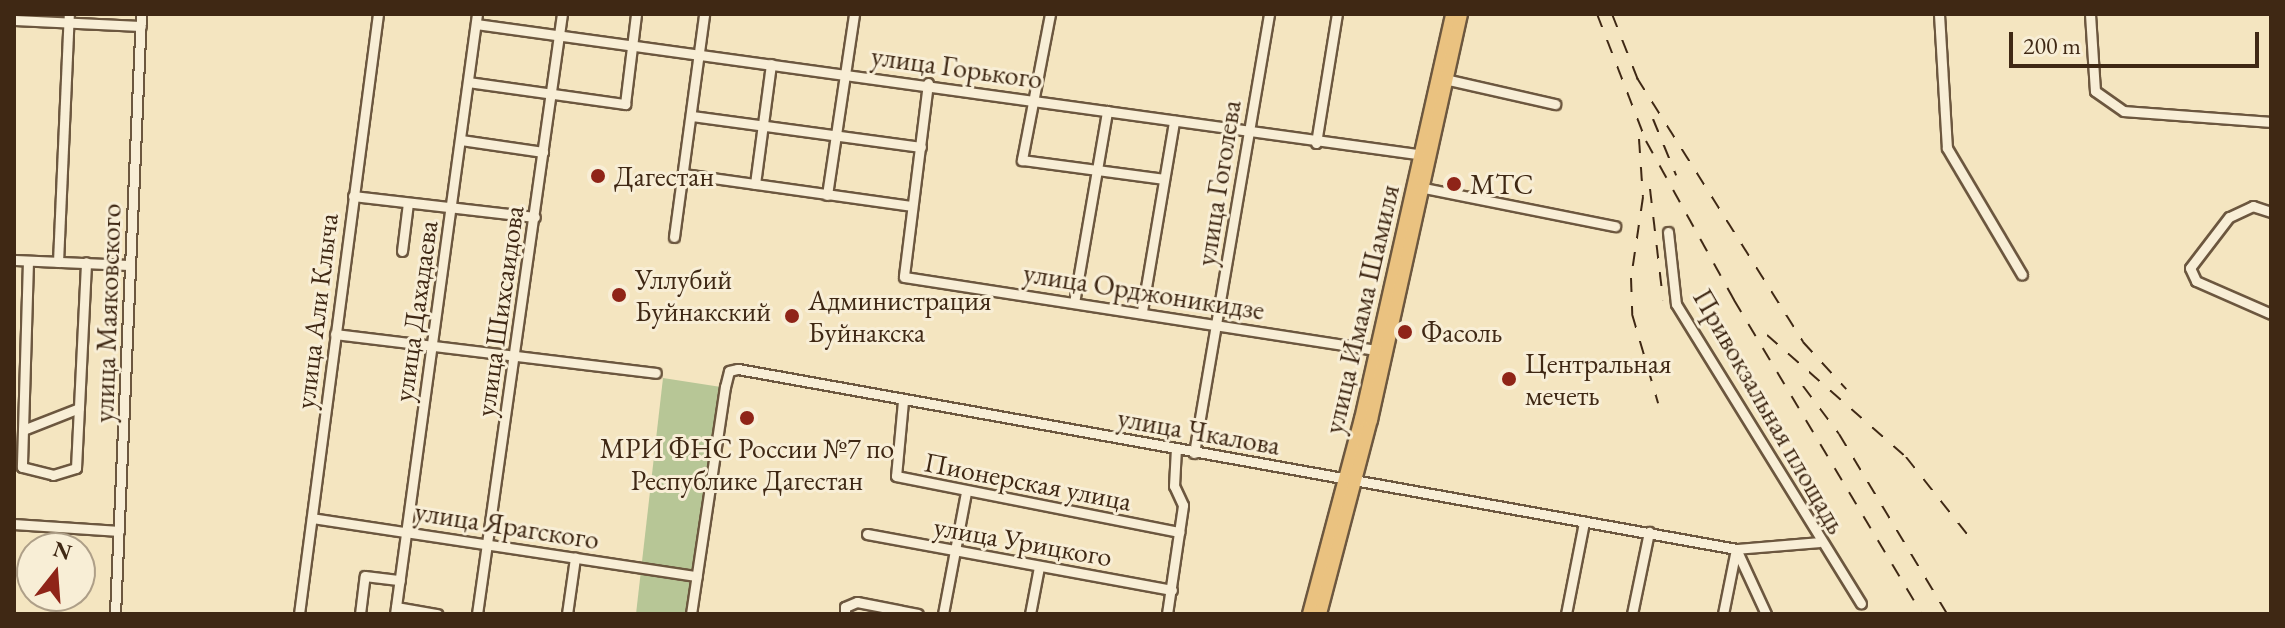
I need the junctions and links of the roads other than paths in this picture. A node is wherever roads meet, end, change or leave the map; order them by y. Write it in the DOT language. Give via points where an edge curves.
graph roads {
  1 [pos="141,14"];
  2 [pos="378,14"];
  3 [pos="562,14"];
  4 [pos="636,14"];
  5 [pos="704,14"];
  6 [pos="854,14"];
  7 [pos="1050,14"];
  8 [pos="1269,14"];
  9 [pos="1337,14"];
  10 [pos="1452,14"];
  11 [pos="1461,14"];
  12 [pos="1939,14"];
  13 [pos="2090,14"];
  14 [pos="69,18"];
  15 [pos="476,19"];
  16 [pos="14,20"];
  17 [pos="141,26"];
  18 [pos="559,35"];
  19 [pos="632,45"];
  20 [pos="698,54"];
  21 [pos="771,64"];
  22 [pos="843,73"];
  23 [pos="1449,80"];
  24 [pos="468,82"];
  25 [pos="928,83"];
  26 [pos="551,93"];
  27 [pos="1032,99"];
  28 [pos="1555,104"];
  29 [pos="1107,111"];
  30 [pos="692,116"];
  31 [pos="1174,121"];
  32 [pos="2271,122"];
  33 [pos="762,127"];
  34 [pos="1247,132"];
  35 [pos="835,137"];
  36 [pos="461,140"];
  37 [pos="1316,143"];
  38 [pos="921,147"];
  39 [pos="543,152"];
  40 [pos="1427,155"];
  41 [pos="1096,170"];
  42 [pos="684,174"];
  43 [pos="1164,179"];
  44 [pos="755,184"];
  45 [pos="1424,188"];
  46 [pos="827,195"];
  47 [pos="353,196"];
  48 [pos="408,203"];
  49 [pos="912,206"];
  50 [pos="451,207"];
  51 [pos="2271,212"];
  52 [pos="535,217"];
  53 [pos="1615,226"];
  54 [pos="1668,232"];
  55 [pos="674,237"];
  56 [pos="402,251"];
  57 [pos="14,260"];
  58 [pos="28,261"];
  59 [pos="58,262"];
  60 [pos="86,262"];
  61 [pos="130,265"];
  62 [pos="2022,275"];
  63 [pos="1074,303"];
  64 [pos="1142,311"];
  65 [pos="2271,314"];
  66 [pos="1218,324"];
  67 [pos="335,334"];
  68 [pos="432,346"];
  69 [pos="1376,350"];
  70 [pos="514,354"];
  71 [pos="656,373"];
  72 [pos="903,401"];
  73 [pos="79,408"];
  74 [pos="23,430"];
  75 [pos="1176,449"];
  76 [pos="1194,453"];
  77 [pos="1350,482"];
  78 [pos="966,492"];
  79 [pos="312,518"];
  80 [pos="1584,522"];
  81 [pos="14,524"];
  82 [pos="119,531"];
  83 [pos="406,532"];
  84 [pos="1180,532"];
  85 [pos="1649,532"];
  86 [pos="867,534"];
  87 [pos="1819,542"];
  88 [pos="487,544"];
  89 [pos="1736,549"];
  90 [pos="955,552"];
  91 [pos="575,558"];
  92 [pos="1039,567"];
  93 [pos="697,576"];
  94 [pos="400,580"];
  95 [pos="1172,590"];
  96 [pos="1861,603"];
  97 [pos="396,610"];
  98 [pos="115,614"];
  99 [pos="299,614"];
  100 [pos="360,614"];
  101 [pos="437,614"];
  102 [pos="477,614"];
  103 [pos="567,614"];
  104 [pos="691,614"];
  105 [pos="845,614"];
  106 [pos="918,614"];
  107 [pos="943,614"];
  108 [pos="1030,614"];
  109 [pos="1167,614"];
  110 [pos="1309,614"];
  111 [pos="1320,614"];
  112 [pos="1566,614"];
  113 [pos="1632,614"];
  114 [pos="1723,614"];
  115 [pos="1766,614"];
  1 -- 17 [label="street, улица Маяковского"];
  2 -- 47 [label="street, улица Али Клыча"];
  3 -- 18 [label="street, улица Шихсаидова"];
  4 -- 19 [label="street"];
  5 -- 20 [label="street"];
  6 -- 22 [label="street"];
  7 -- 27 [label="street"];
  8 -- 34 [label="street, улица Гоголева"];
  9 -- 37 [label="street"];
  10 -- 40 [label="main road, улица Имама Шамиля"];
  11 -- 23 [label="main road, улица Имама Шамиля"];
  12 -- 62 [label="street" via="1947,148"];
  13 -- 32 [label="street" via="2095,91 2124,111"];
  14 -- 16 [label="street"];
  14 -- 17 [label="street"];
  14 -- 59 [label="street"];
  15 -- 18 [label="street, улица Горького"];
  15 -- 24 [label="street, улица Дахадаева"];
  17 -- 61 [label="street, улица Маяковского"];
  18 -- 19 [label="street, улица Горького"];
  18 -- 26 [label="street, улица Шихсаидова"];
  19 -- 20 [label="street, улица Горького"];
  19 -- 26 [label="street" via="625,104"];
  20 -- 21 [label="street, улица Горького"];
  20 -- 30 [label="street"];
  21 -- 22 [label="street, улица Горького"];
  21 -- 33 [label="street"];
  22 -- 25 [label="street, улица Горького"];
  22 -- 35 [label="street"];
  23 -- 28 [label="street"];
  23 -- 40 [label="main road, улица Имама Шамиля"];
  24 -- 26 [label="street"];
  24 -- 36 [label="street, улица Дахадаева"];
  25 -- 27 [label="street, улица Горького"];
  25 -- 38 [label="street"];
  26 -- 39 [label="street, улица Шихсаидова"];
  27 -- 29 [label="street, улица Горького"];
  27 -- 41 [label="street" via="1022,160"];
  29 -- 31 [label="street, улица Горького"];
  29 -- 41 [label="street"];
  30 -- 33 [label="street"];
  30 -- 42 [label="street"];
  31 -- 34 [label="street, улица Горького"];
  31 -- 43 [label="street"];
  33 -- 35 [label="street"];
  33 -- 44 [label="street"];
  34 -- 37 [label="street, улица Горького"];
  34 -- 66 [label="street, улица Гоголева"];
  35 -- 38 [label="street"];
  35 -- 46 [label="street"];
  36 -- 39 [label="street"];
  36 -- 50 [label="street, улица Дахадаева"];
  37 -- 40 [label="street, улица Горького"];
  38 -- 49 [label="street"];
  39 -- 52 [label="street, улица Шихсаидова"];
  40 -- 45 [label="main road, улица Имама Шамиля"];
  40 -- 69 [label="main road, улица Имама Шамиля"];
  41 -- 43 [label="street"];
  41 -- 63 [label="street"];
  42 -- 44 [label="street"];
  42 -- 55 [label="street"];
  43 -- 64 [label="street"];
  44 -- 46 [label="street"];
  45 -- 53 [label="street"];
  45 -- 77 [label="main road, улица Имама Шамиля"];
  46 -- 49 [label="street"];
  47 -- 48 [label="street"];
  47 -- 67 [label="street, улица Али Клыча"];
  48 -- 50 [label="street"];
  48 -- 56 [label="street"];
  49 -- 63 [label="street, улица Орджоникидзе" via="904,277"];
  50 -- 52 [label="street"];
  50 -- 68 [label="street, улица Дахадаева"];
  51 -- 65 [label="street" via="2253,206 2229,217 2190,268 2196,281"];
  52 -- 70 [label="street, улица Шихсаидова"];
  54 -- 87 [label="street, Привокзальная площадь" via="1676,304"];
  57 -- 58 [label="street"];
  58 -- 59 [label="street"];
  58 -- 74 [label="street"];
  59 -- 60 [label="street"];
  60 -- 61 [label="street"];
  60 -- 73 [label="street"];
  61 -- 82 [label="street, улица Маяковского"];
  63 -- 64 [label="street, улица Орджоникидзе"];
  64 -- 66 [label="street, улица Орджоникидзе"];
  66 -- 69 [label="street, улица Орджоникидзе"];
  66 -- 76 [label="street, улица Гоголева"];
  67 -- 68 [label="street"];
  67 -- 79 [label="street, улица Али Клыча"];
  68 -- 70 [label="street"];
  68 -- 83 [label="street, улица Дахадаева"];
  69 -- 77 [label="main road, улица Имама Шамиля"];
  70 -- 71 [label="street"];
  70 -- 88 [label="street, улица Шихсаидова"];
  72 -- 75 [label="street, улица Чкалова"];
  72 -- 78 [label="street, Пионерская улица" via="896,476"];
  72 -- 93 [label="street, улица Чкалова" via="729,371"];
  73 -- 74 [label="street"];
  73 -- 74 [label="street" via="76,468 67,475 24,471"];
  75 -- 76 [label="street, улица Чкалова"];
  75 -- 84 [label="street" via="1174,486 1183,505"];
  76 -- 77 [label="street, улица Чкалова"];
  77 -- 80 [label="street, улица Чкалова"];
  77 -- 110 [label="main road, улица Имама Шамиля"];
  77 -- 111 [label="main road, улица Имама Шамиля"];
  78 -- 84 [label="street, Пионерская улица"];
  78 -- 90 [label="street"];
  79 -- 83 [label="street, улица Ярагского"];
  79 -- 99 [label="street, улица Али Клыча"];
  80 -- 85 [label="street, улица Чкалова"];
  80 -- 112 [label="street"];
  81 -- 82 [label="street"];
  82 -- 98 [label="street, улица Маяковского"];
  83 -- 88 [label="street, улица Ярагского"];
  83 -- 94 [label="street, улица Дахадаева"];
  84 -- 95 [label="street"];
  85 -- 89 [label="street, улица Чкалова"];
  85 -- 113 [label="street"];
  86 -- 90 [label="street, улица Урицкого"];
  87 -- 89 [label="street, улица Чкалова"];
  87 -- 96 [label="street, Привокзальная площадь"];
  88 -- 91 [label="street, улица Ярагского"];
  88 -- 102 [label="street, улица Шихсаидова"];
  89 -- 114 [label="street"];
  89 -- 115 [label="street"];
  90 -- 92 [label="street, улица Урицкого"];
  90 -- 107 [label="street"];
  91 -- 93 [label="street, улица Ярагского"];
  91 -- 103 [label="street"];
  92 -- 95 [label="street, улица Урицкого"];
  92 -- 108 [label="street"];
  93 -- 104 [label="street"];
  94 -- 97 [label="street, улица Дахадаева"];
  94 -- 100 [label="street" via="365,576"];
  95 -- 109 [label="street"];
  97 -- 101 [label="street"];
  105 -- 106 [label="street" via="851,604"];
}
